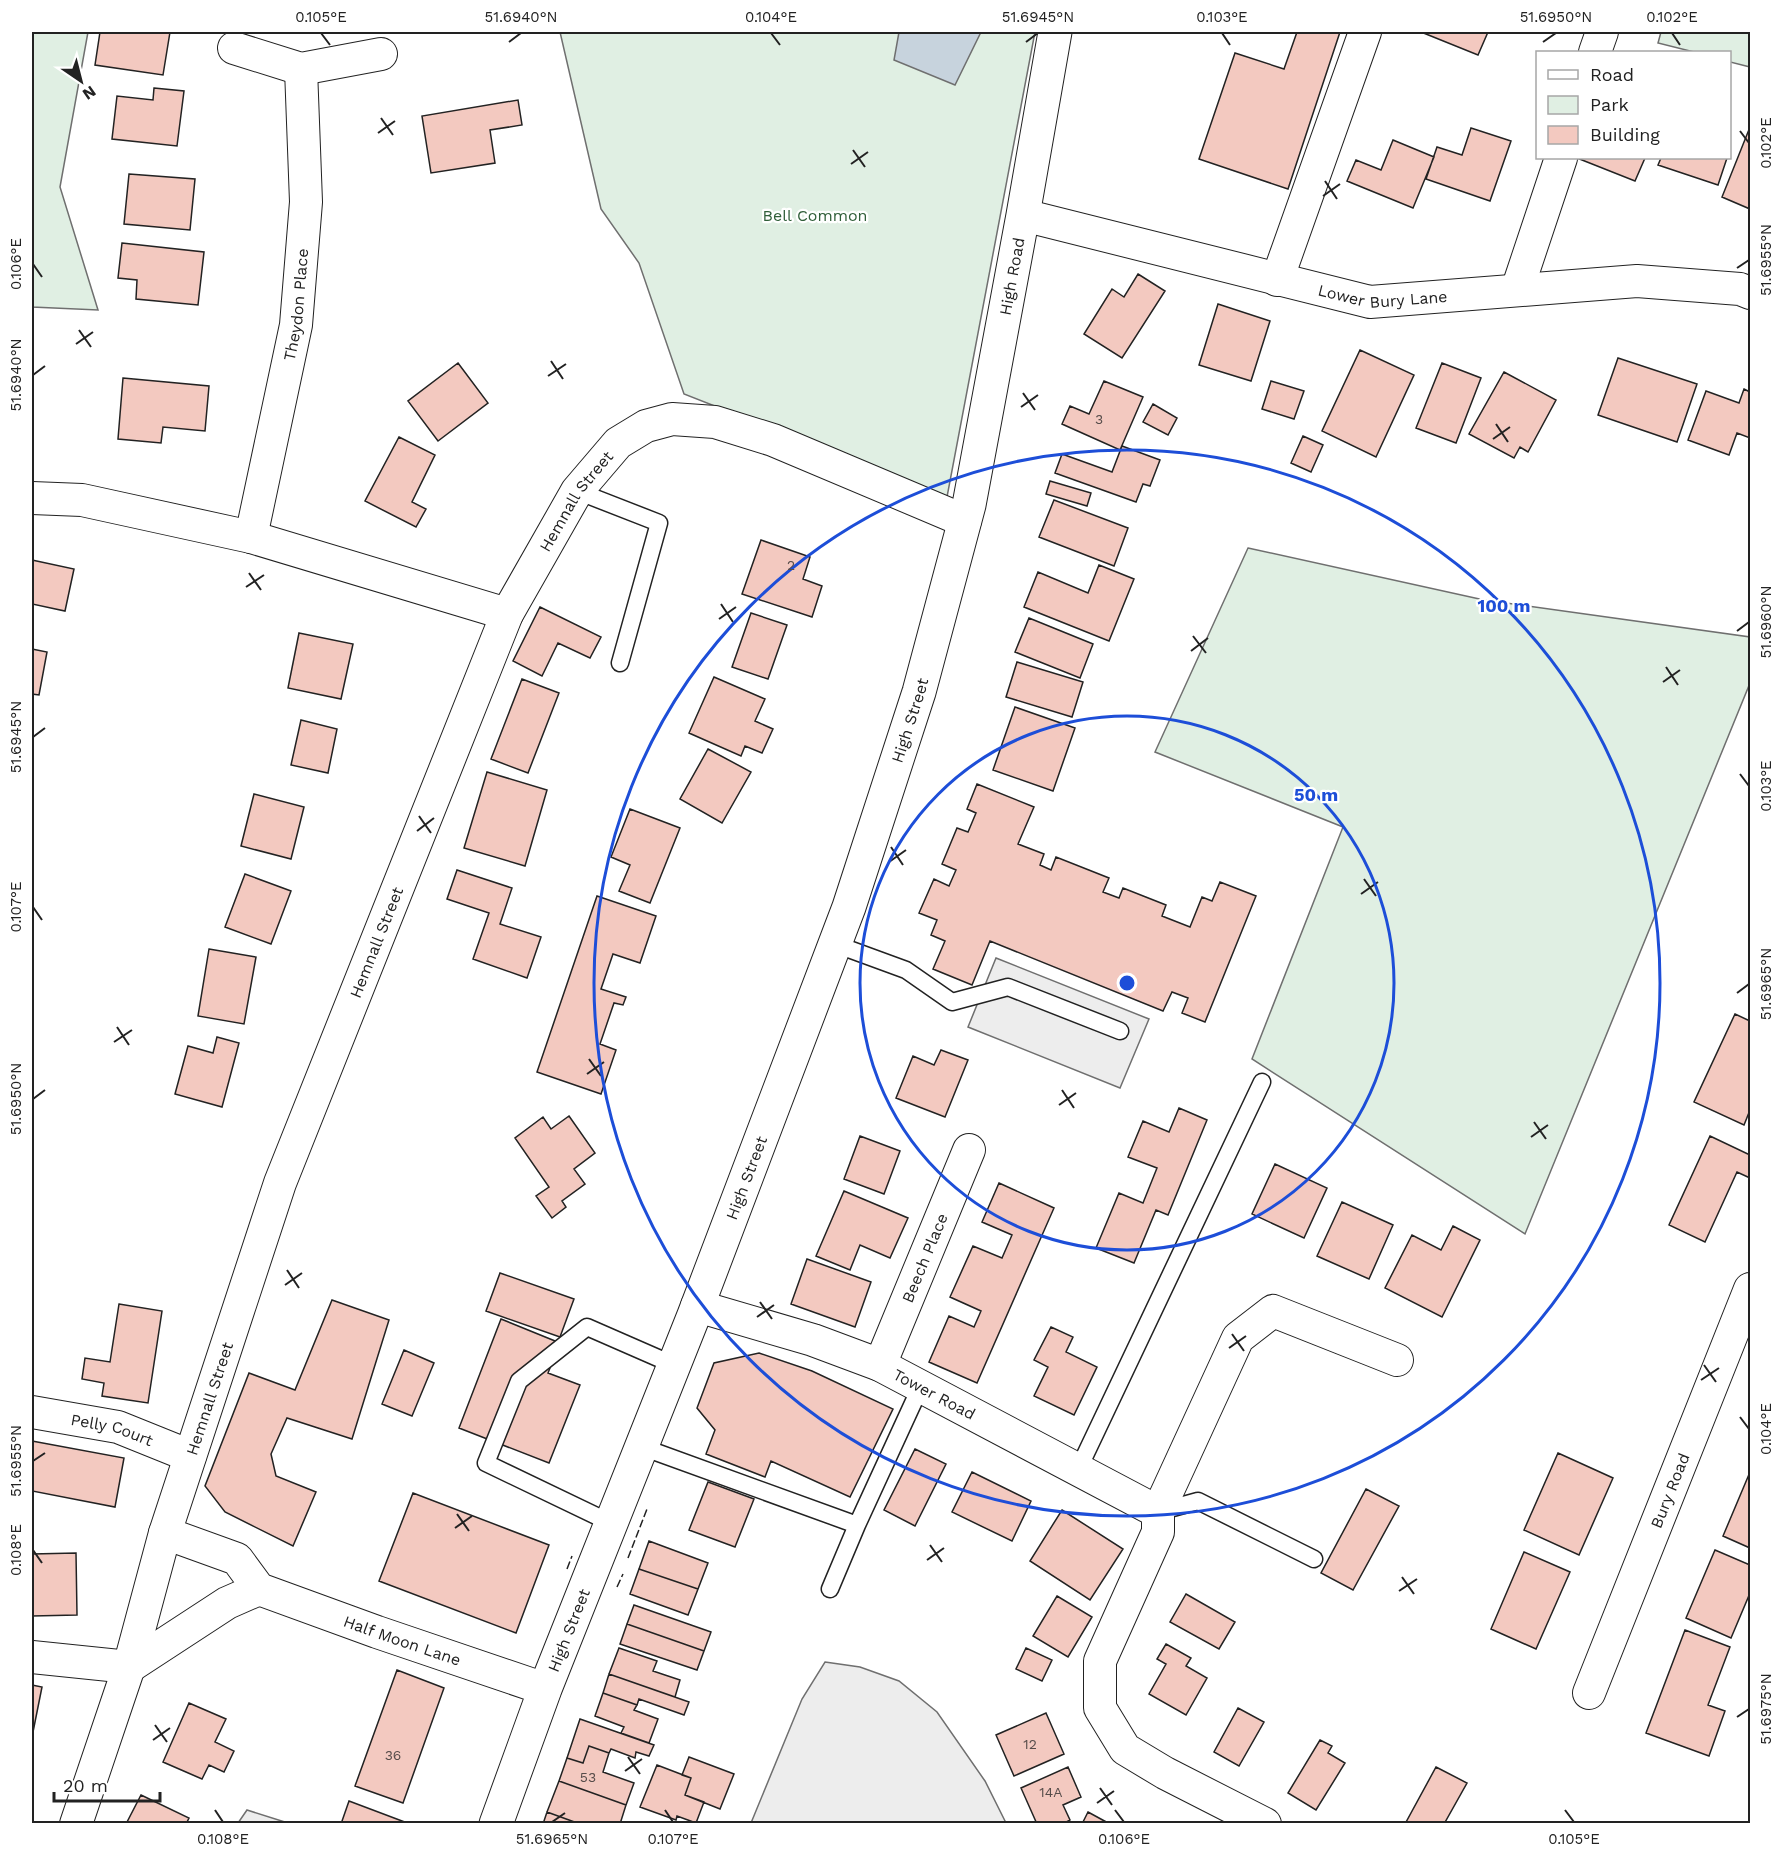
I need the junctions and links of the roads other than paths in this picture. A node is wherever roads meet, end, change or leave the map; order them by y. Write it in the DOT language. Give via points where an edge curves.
graph roads {
  1 [pos="1054,32"];
  2 [pos="1365,32"];
  3 [pos="1602,32"];
  4 [pos="234,48"];
  5 [pos="1595,51"];
  6 [pos="381,54"];
  7 [pos="301,69"];
  8 [pos="1561,159"];
  9 [pos="1023,215"];
  10 [pos="1277,280"];
  11 [pos="1517,290"];
  12 [pos="1750,293"];
  13 [pos="577,491"];
  14 [pos="32,498"];
  15 [pos="965,521"];
  16 [pos="251,537"];
  17 [pos="507,615"];
  18 [pos="620,663"];
  19 [pos="834,944"];
  20 [pos="1120,1031"];
  21 [pos="1262,1082"];
  22 [pos="969,1150"];
  23 [pos="1750,1289"];
  24 [pos="697,1306"];
  25 [pos="1396,1360"];
  26 [pos="674,1365"];
  27 [pos="880,1365"];
  28 [pos="920,1388"];
  29 [pos="32,1412"];
  30 [pos="642,1447"];
  31 [pos="190,1456"];
  32 [pos="1078,1470"];
  33 [pos="1158,1512"];
  34 [pos="611,1523"];
  35 [pos="857,1525"];
  36 [pos="165,1533"];
  37 [pos="1314,1559"];
  38 [pos="830,1588"];
  39 [pos="260,1589"];
  40 [pos="32,1657"];
  41 [pos="129,1667"];
  42 [pos="545,1689"];
  43 [pos="1589,1693"];
  44 [pos="76,1824"];
  45 [pos="496,1824"];
  46 [pos="1265,1824"];
  1 -- 9 [label="main road, High Road"];
  2 -- 10 [label="street"];
  3 -- 5 [label="street"];
  4 -- 7 [label="street"];
  6 -- 7 [label="street"];
  7 -- 16 [label="street, Theydon Place" via="306,202 296,325"];
  8 -- 11 [label="street"];
  9 -- 10 [label="street, Lower Bury Lane"];
  9 -- 15 [label="main road, High Road"];
  10 -- 11 [label="street, Lower Bury Lane" via="1370,302"];
  11 -- 12 [label="street, Lower Bury Lane" via="1637,281"];
  13 -- 15 [label="street, Hemnall Street" via="618,444 646,426 672,419 715,422 773,440"];
  13 -- 17 [label="street, Hemnall Street"];
  13 -- 18 [label="lane" via="659,523"];
  14 -- 16 [label="street" via="82,500"];
  15 -- 19 [label="main road, High Street" via="919,692"];
  16 -- 17 [label="street"];
  17 -- 31 [label="street, Hemnall Street" via="280,1183"];
  19 -- 20 [label="lane" via="906,970 952,1002 1008,987"];
  19 -- 24 [label="main road, High Street"];
  21 -- 32 [label="lane"];
  22 -- 27 [label="street, Beech Place"];
  23 -- 43 [label="street, Bury Road"];
  24 -- 26 [label="main road, High Street"];
  24 -- 27 [label="street, Tower Road" via="813,1340"];
  25 -- 33 [label="street" via="1274,1311 1238,1338"];
  26 -- 30 [label="main road, High Street"];
  26 -- 34 [label="lane" via="587,1327 519,1381 486,1463"];
  27 -- 28 [label="street, Tower Road"];
  28 -- 32 [label="street, Tower Road"];
  28 -- 35 [label="lane"];
  29 -- 31 [label="street, Pelly Court" via="118,1427"];
  30 -- 34 [label="main road, High Street"];
  30 -- 35 [label="lane"];
  31 -- 36 [label="street, Hemnall Street"];
  32 -- 33 [label="street, Tower Road"];
  33 -- 37 [label="lane" via="1198,1501"];
  33 -- 46 [label="street" via="1158,1532 1100,1662 1100,1708 1125,1749"];
  34 -- 42 [label="main road, High Street"];
  35 -- 38 [label="lane"];
  36 -- 39 [label="street" via="237,1559"];
  36 -- 41 [label="street, Hemnall Street"];
  39 -- 41 [label="street" via="227,1603"];
  39 -- 42 [label="street, Half Moon Lane"];
  40 -- 41 [label="street"];
  41 -- 44 [label="street, Hemnall Street"];
  42 -- 45 [label="main road, High Street"];
}
